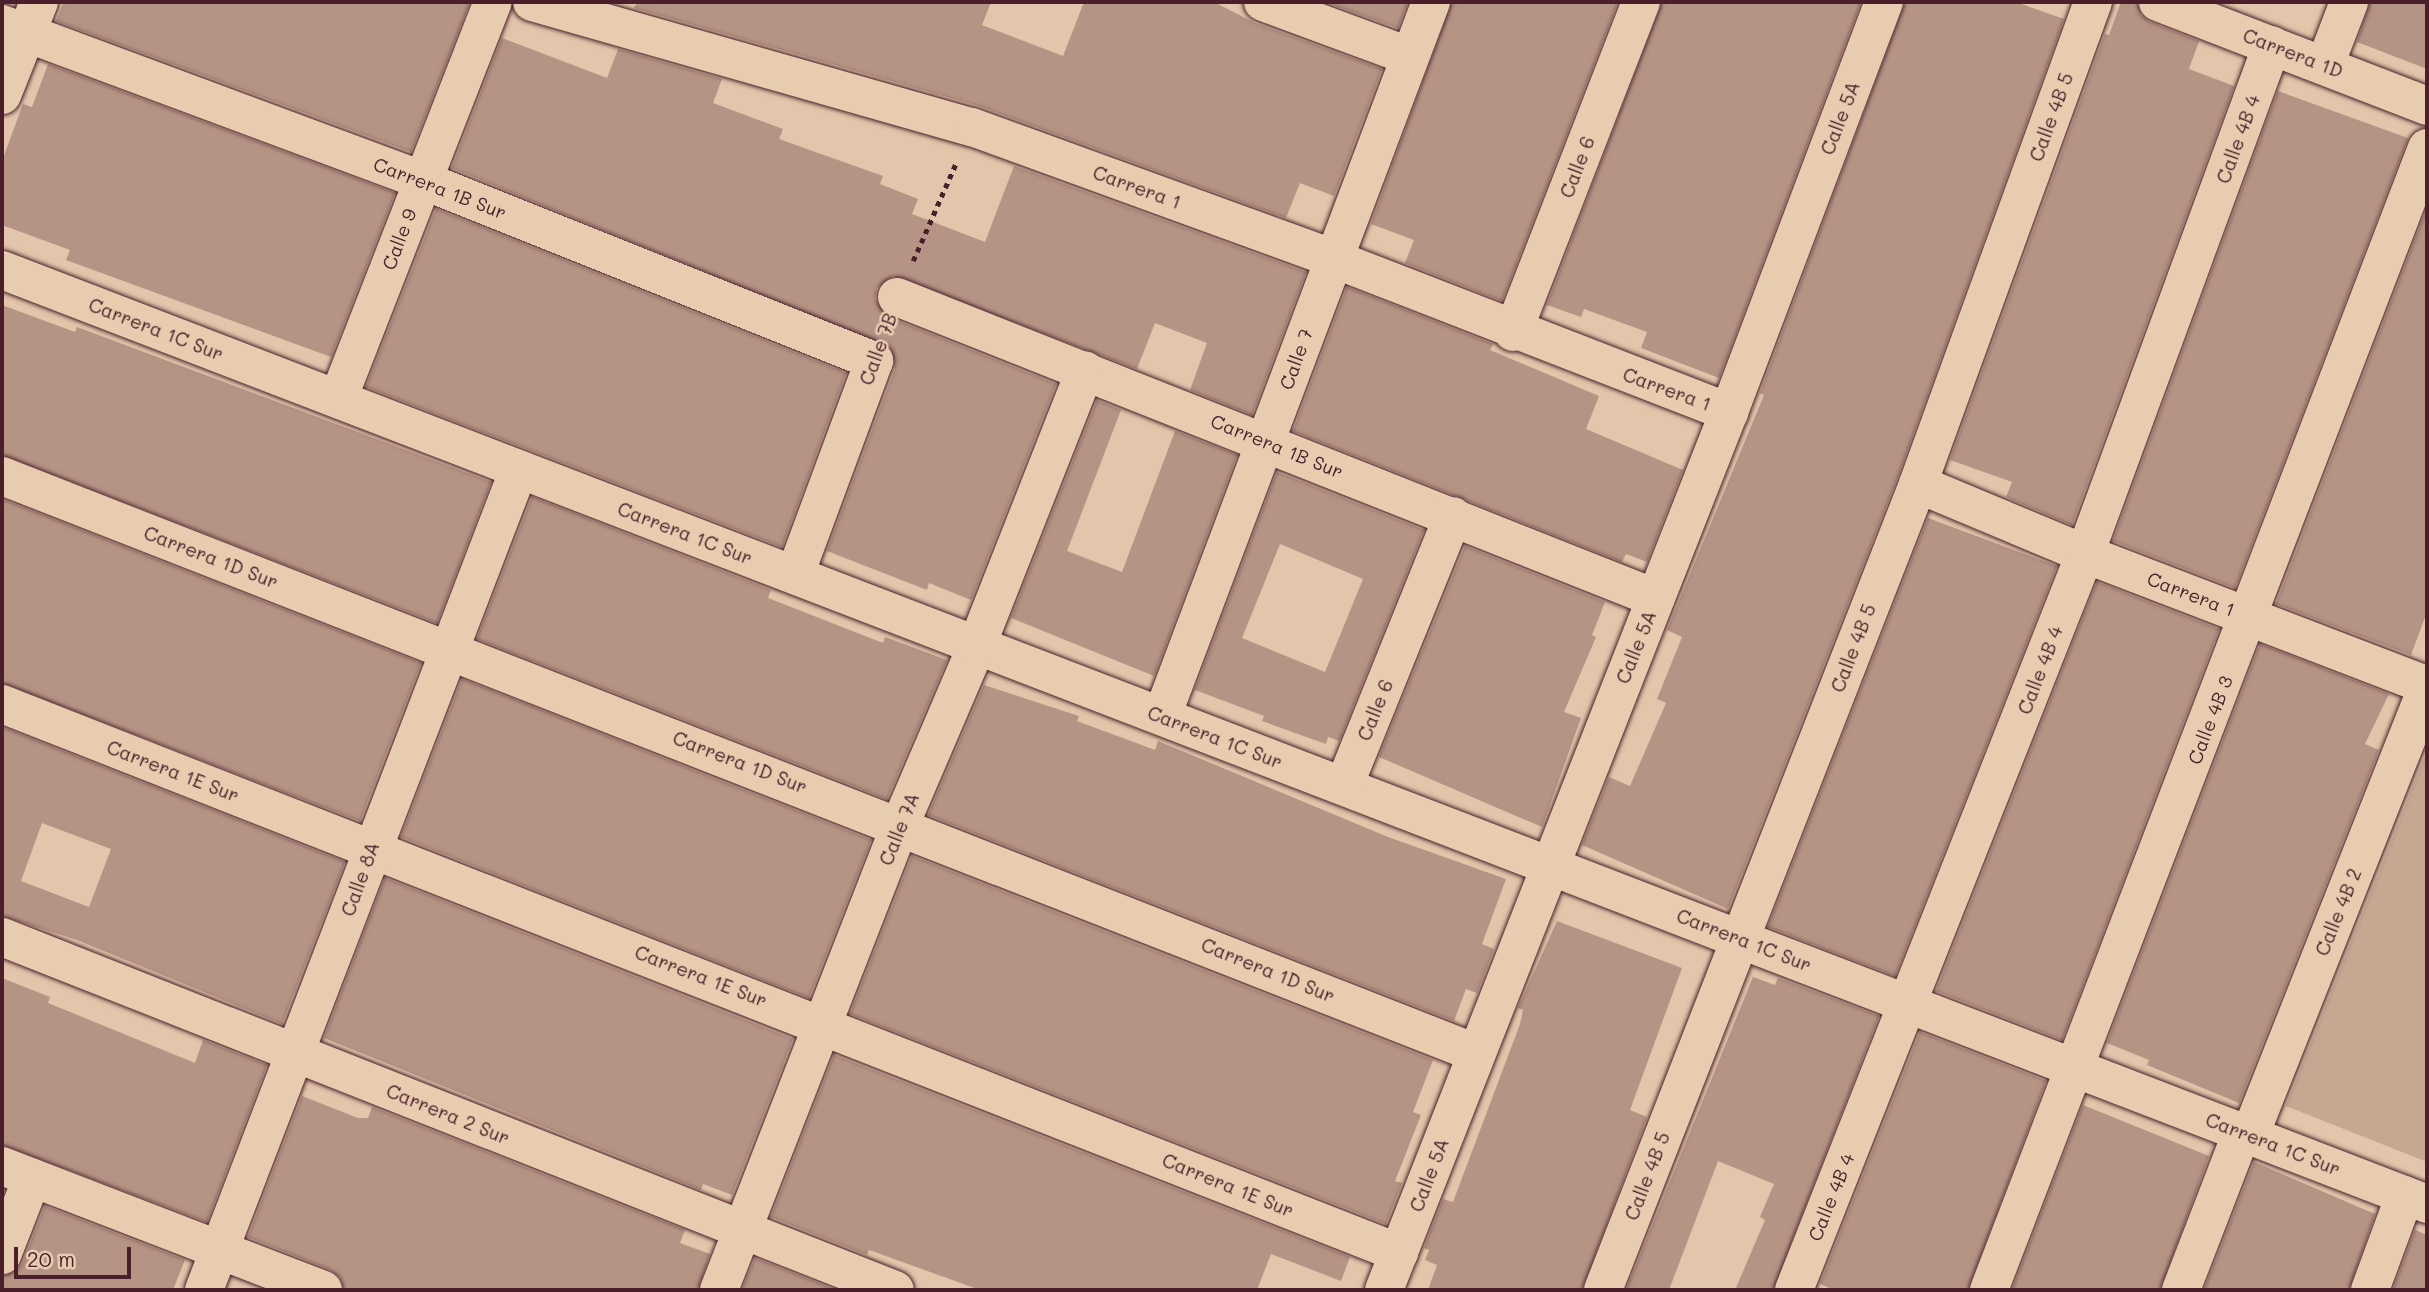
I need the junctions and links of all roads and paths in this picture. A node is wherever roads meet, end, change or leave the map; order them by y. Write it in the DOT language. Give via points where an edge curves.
graph roads {
  1 [pos="493,2"];
  2 [pos="532,2"];
  3 [pos="1263,2"];
  4 [pos="1432,2"];
  5 [pos="1641,2"];
  6 [pos="1884,2"];
  7 [pos="2093,2"];
  8 [pos="2158,2"];
  9 [pos="2349,2"];
  10 [pos="22,20"];
  11 [pos="2272,45"];
  12 [pos="1409,56"];
  13 [pos="2325,65"];
  14 [pos="2,95"];
  15 [pos="2427,106"];
  16 [pos="972,127"];
  17 [pos="2427,148"];
  18 [pos="422,180"];
  19 [pos="1334,259"];
  20 [pos="2,270"];
  21 [pos="897,297"];
  22 [pos="1513,332"];
  23 [pos="874,361"];
  24 [pos="1085,371"];
  25 [pos="338,400"];
  26 [pos="1729,412"];
  27 [pos="1266,441"];
  28 [pos="519,469"];
  29 [pos="2,477"];
  30 [pos="1918,484"];
  31 [pos="1453,516"];
  32 [pos="2085,554"];
  33 [pos="795,575"];
  34 [pos="1655,598"];
  35 [pos="2251,617"];
  36 [pos="977,645"];
  37 [pos="447,648"];
  38 [pos="2427,687"];
  39 [pos="2,704"];
  40 [pos="1162,716"];
  41 [pos="1344,786"];
  42 [pos="900,825"];
  43 [pos="371,847"];
  44 [pos="1548,866"];
  45 [pos="2,937"];
  46 [pos="1739,939"];
  47 [pos="1909,1004"];
  48 [pos="822,1023"];
  49 [pos="296,1053"];
  50 [pos="1476,1053"];
  51 [pos="2074,1068"];
  52 [pos="2246,1134"];
  53 [pos="17,1172"];
  54 [pos="2416,1200"];
  55 [pos="741,1230"];
  56 [pos="219,1251"];
  57 [pos="1399,1253"];
  58 [pos="2,1255"];
  59 [pos="204,1290"];
  60 [pos="323,1290"];
  61 [pos="719,1290"];
  62 [pos="895,1290"];
  63 [pos="1384,1290"];
  64 [pos="1603,1290"];
  65 [pos="1794,1290"];
  66 [pos="1990,1290"];
  67 [pos="2181,1290"];
  68 [pos="2370,1290"];
  1 -- 18 [label="street, Calle 9"];
  2 -- 16 [label="street, Carrera 1"];
  3 -- 12 [label="street"];
  4 -- 12 [label="street, Calle 7"];
  5 -- 22 [label="street, Calle 6"];
  6 -- 26 [label="street, Calle 5A"];
  7 -- 30 [label="street, Calle 4B 5"];
  8 -- 11 [label="street, Carrera 1D"];
  9 -- 13 [label="street"];
  10 -- 14 [label="street"];
  10 -- 18 [label="street, Carrera 1B Sur"];
  11 -- 13 [label="street, Carrera 1D"];
  11 -- 32 [label="street, Calle 4B 4"];
  12 -- 19 [label="street, Calle 7"];
  13 -- 15 [label="street, Carrera 1D"];
  16 -- 19 [label="street, Carrera 1"];
  16 -- 21 [label="path, Calle 7B"];
  17 -- 35 [label="street, Calle 4B 3"];
  18 -- 23 [label="street, Carrera 1B Sur"];
  18 -- 25 [label="street, Calle 9"];
  19 -- 22 [label="street, Carrera 1"];
  19 -- 27 [label="street, Calle 7"];
  20 -- 25 [label="street, Carrera 1C Sur"];
  21 -- 24 [label="street, Carrera 1B Sur"];
  22 -- 26 [label="street, Carrera 1"];
  23 -- 33 [label="street, Calle 7B"];
  24 -- 27 [label="street, Carrera 1B Sur"];
  24 -- 36 [label="street, Calle 7A"];
  25 -- 28 [label="street, Carrera 1C Sur"];
  26 -- 34 [label="street, Calle 5A"];
  27 -- 31 [label="street, Carrera 1B Sur"];
  27 -- 40 [label="street, Calle 7"];
  28 -- 33 [label="street, Carrera 1C Sur"];
  28 -- 37 [label="street, Calle 8A"];
  29 -- 37 [label="street, Carrera 1D Sur"];
  30 -- 32 [label="street, Carrera 1"];
  30 -- 46 [label="street, Calle 4B 5"];
  31 -- 34 [label="street, Carrera 1B Sur"];
  31 -- 41 [label="street, Calle 6"];
  32 -- 35 [label="street, Carrera 1"];
  32 -- 47 [label="street, Calle 4B 4"];
  33 -- 36 [label="street, Carrera 1C Sur"];
  34 -- 44 [label="street, Calle 5A"];
  35 -- 38 [label="street, Carrera 1"];
  35 -- 51 [label="street, Calle 4B 3"];
  36 -- 40 [label="street, Carrera 1C Sur"];
  36 -- 42 [label="street, Calle 7A"];
  37 -- 42 [label="street, Carrera 1D Sur"];
  37 -- 43 [label="street, Calle 8A"];
  38 -- 52 [label="street, Calle 4B 2"];
  39 -- 43 [label="street, Carrera 1E Sur"];
  40 -- 41 [label="street, Carrera 1C Sur"];
  41 -- 44 [label="street, Carrera 1C Sur"];
  42 -- 48 [label="street, Calle 7A"];
  42 -- 50 [label="street, Carrera 1D Sur"];
  43 -- 48 [label="street, Carrera 1E Sur"];
  43 -- 49 [label="street, Calle 8A"];
  44 -- 46 [label="street, Carrera 1C Sur"];
  44 -- 50 [label="street, Calle 5A"];
  45 -- 49 [label="street, Carrera 2 Sur"];
  46 -- 47 [label="street, Carrera 1C Sur"];
  46 -- 64 [label="street, Calle 4B 5"];
  47 -- 51 [label="street, Carrera 1C Sur"];
  47 -- 65 [label="street, Calle 4B 4"];
  48 -- 55 [label="street, Calle 7A"];
  48 -- 57 [label="street, Carrera 1E Sur"];
  49 -- 55 [label="street, Carrera 2 Sur"];
  49 -- 56 [label="street, Calle 8A"];
  50 -- 57 [label="street, Calle 5A"];
  51 -- 52 [label="street, Carrera 1C Sur"];
  51 -- 66 [label="street, Calle 4B 3"];
  52 -- 54 [label="street, Carrera 1C Sur"];
  52 -- 67 [label="street, Calle 4B 2"];
  53 -- 56 [label="street"];
  53 -- 58 [label="street"];
  54 -- 68 [label="street"];
  55 -- 61 [label="street, Calle 7A"];
  55 -- 62 [label="street, Carrera 2 Sur"];
  56 -- 59 [label="street, Calle 8A"];
  56 -- 60 [label="street"];
  57 -- 63 [label="street, Calle 5A"];
}
